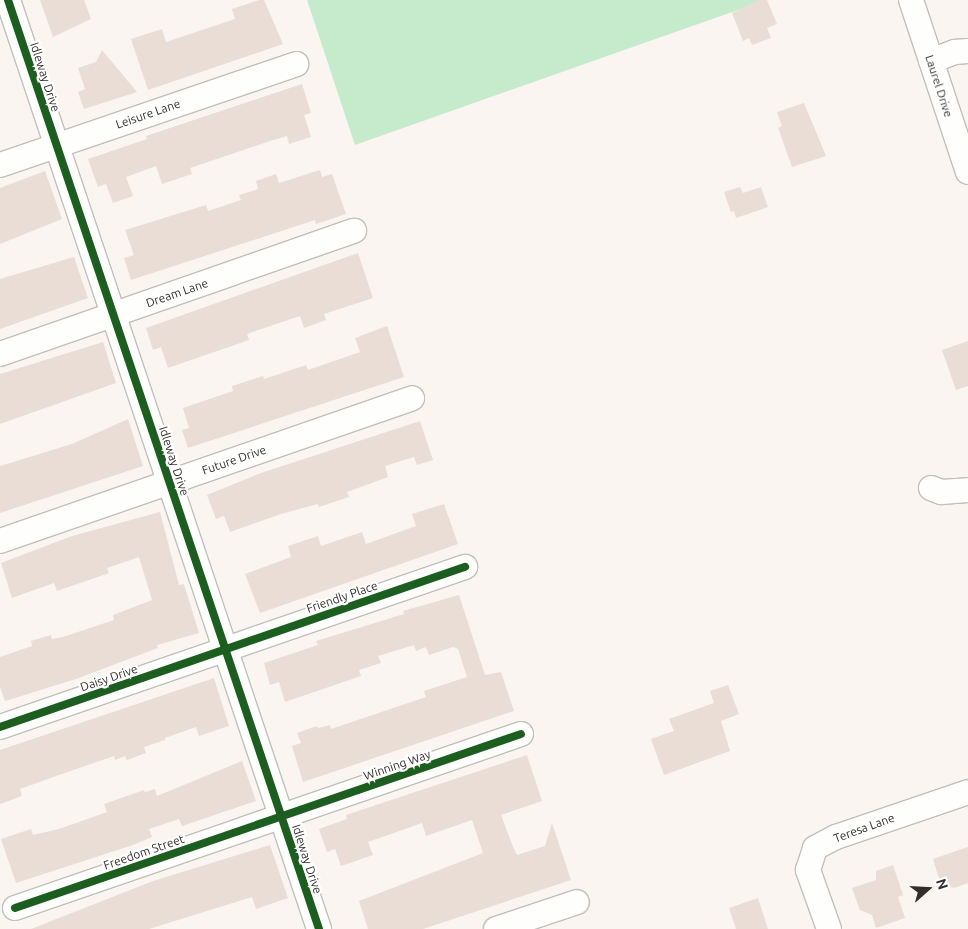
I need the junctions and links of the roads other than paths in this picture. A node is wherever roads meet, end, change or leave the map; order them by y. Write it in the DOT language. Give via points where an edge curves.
graph roads {
  1 [pos="8,0"];
  2 [pos="911,0"];
  3 [pos="968,51"];
  4 [pos="931,61"];
  5 [pos="296,64"];
  6 [pos="56,146"];
  7 [pos="0,165"];
  8 [pos="967,166"];
  9 [pos="354,231"];
  10 [pos="113,315"];
  11 [pos="0,354"];
  12 [pos="412,398"];
  13 [pos="169,482"];
  14 [pos="931,488"];
  15 [pos="968,490"];
  16 [pos="0,541"];
  17 [pos="465,567"];
  18 [pos="225,650"];
  19 [pos="0,727"];
  20 [pos="521,734"];
  21 [pos="968,792"];
  22 [pos="281,817"];
  23 [pos="577,902"];
  24 [pos="15,908"];
  25 [pos="318,929"];
  26 [pos="496,929"];
  27 [pos="829,929"];
  1 -- 6 [label="street, Idleway Drive"];
  2 -- 4 [label="street, Laurel Drive"];
  3 -- 4 [label="street"];
  4 -- 8 [label="street, Laurel Drive"];
  5 -- 6 [label="street, Leisure Lane"];
  6 -- 7 [label="street, Leisure Lane"];
  6 -- 10 [label="street, Idleway Drive"];
  9 -- 10 [label="street, Dream Lane"];
  10 -- 11 [label="street, Dream Lane"];
  10 -- 13 [label="street, Idleway Drive"];
  12 -- 13 [label="street, Future Drive"];
  13 -- 16 [label="street, Future Drive"];
  13 -- 18 [label="street, Idleway Drive"];
  14 -- 15 [label="street" via="941,492"];
  17 -- 18 [label="street, Friendly Place"];
  18 -- 19 [label="street, Daisy Drive"];
  18 -- 22 [label="street, Idleway Drive"];
  20 -- 22 [label="street, Winning Way"];
  21 -- 27 [label="street, Teresa Lane" via="836,837 815,848 808,870"];
  22 -- 24 [label="street, Freedom Street"];
  22 -- 25 [label="street, Idleway Drive"];
  23 -- 26 [label="street"];
}
